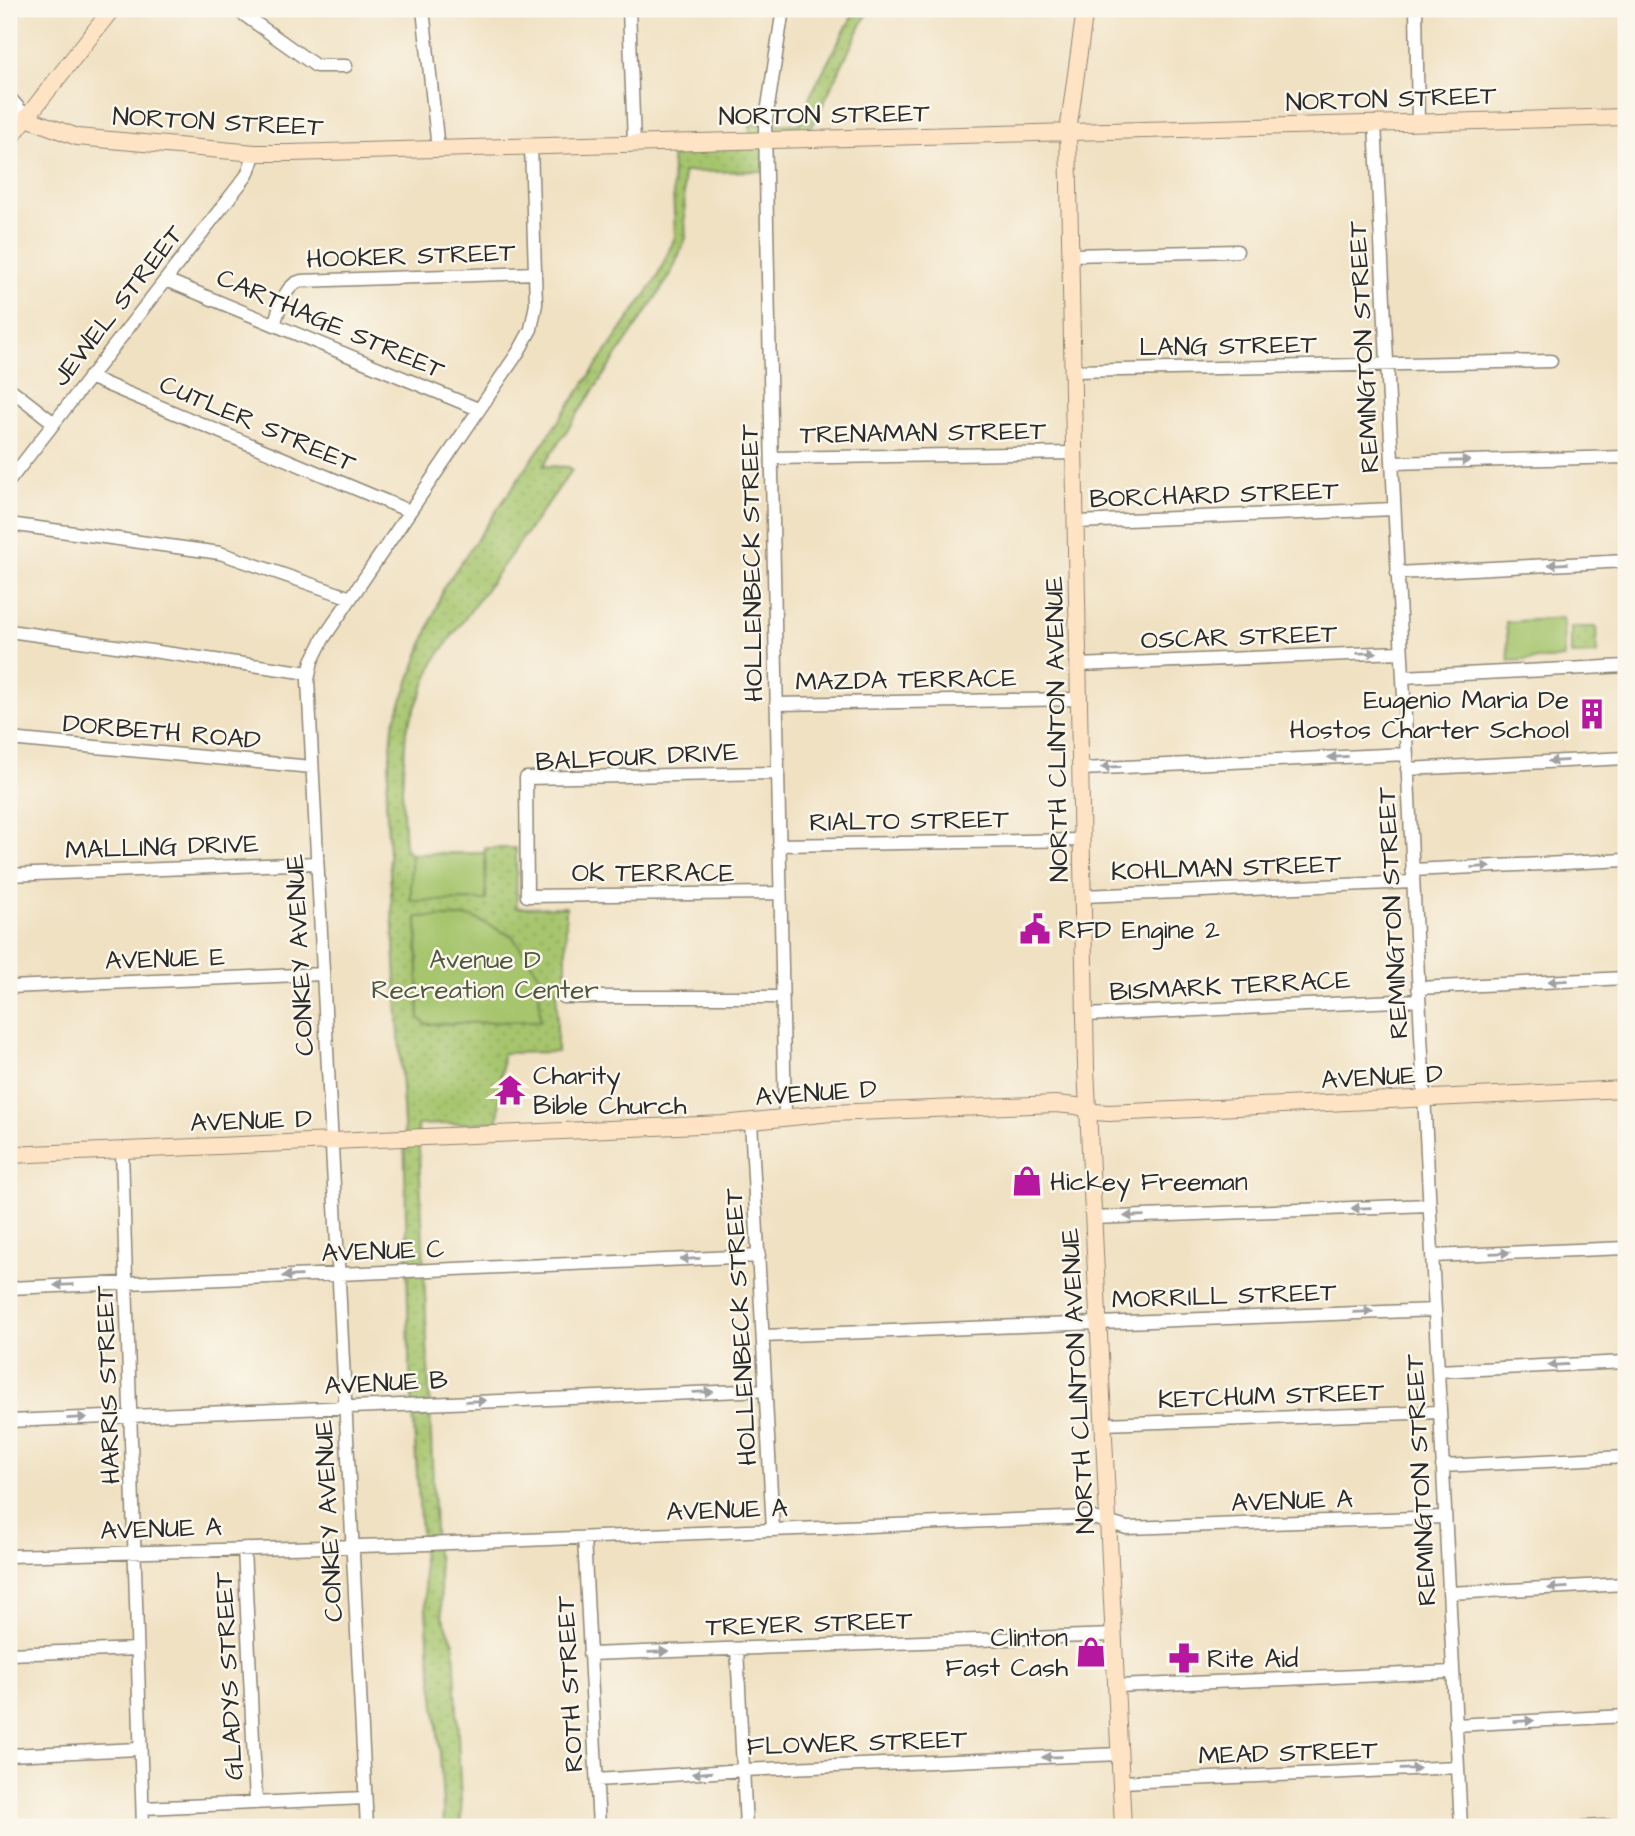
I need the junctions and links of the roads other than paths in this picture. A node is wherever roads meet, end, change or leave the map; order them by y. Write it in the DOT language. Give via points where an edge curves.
graph roads {
  1 [pos="112,9"];
  2 [pos="236,9"];
  3 [pos="423,9"];
  4 [pos="629,9"];
  5 [pos="783,9"];
  6 [pos="1085,9"];
  7 [pos="1416,9"];
  8 [pos="346,66"];
  9 [pos="9,97"];
  10 [pos="1626,117"];
  11 [pos="27,118"];
  12 [pos="1418,122"];
  13 [pos="1375,123"];
  14 [pos="1068,132"];
  15 [pos="9,140"];
  16 [pos="765,140"];
  17 [pos="634,143"];
  18 [pos="531,146"];
  19 [pos="438,149"];
  20 [pos="255,153"];
  21 [pos="1237,251"];
  22 [pos="1071,255"];
  23 [pos="535,273"];
  24 [pos="166,280"];
  25 [pos="274,324"];
  26 [pos="1551,361"];
  27 [pos="1387,364"];
  28 [pos="1073,371"];
  29 [pos="89,377"];
  30 [pos="9,388"];
  31 [pos="478,409"];
  32 [pos="54,424"];
  33 [pos="1075,453"];
  34 [pos="1626,457"];
  35 [pos="772,458"];
  36 [pos="1392,463"];
  37 [pos="9,481"];
  38 [pos="1394,509"];
  39 [pos="409,511"];
  40 [pos="1077,522"];
  41 [pos="9,524"];
  42 [pos="1626,561"];
  43 [pos="1397,573"];
  44 [pos="351,598"];
  45 [pos="9,631"];
  46 [pos="1401,652"];
  47 [pos="1079,664"];
  48 [pos="1626,666"];
  49 [pos="309,674"];
  50 [pos="1403,677"];
  51 [pos="1079,699"];
  52 [pos="776,704"];
  53 [pos="9,739"];
  54 [pos="1407,754"];
  55 [pos="1626,758"];
  56 [pos="312,767"];
  57 [pos="1081,769"];
  58 [pos="1407,769"];
  59 [pos="778,773"];
  60 [pos="1082,840"];
  61 [pos="779,845"];
  62 [pos="1626,860"];
  63 [pos="317,863"];
  64 [pos="9,875"];
  65 [pos="1413,876"];
  66 [pos="780,893"];
  67 [pos="527,896"];
  68 [pos="1083,896"];
  69 [pos="323,974"];
  70 [pos="1626,978"];
  71 [pos="9,987"];
  72 [pos="1419,994"];
  73 [pos="782,996"];
  74 [pos="563,997"];
  75 [pos="1086,1015"];
  76 [pos="1626,1089"];
  77 [pos="1424,1098"];
  78 [pos="1088,1110"];
  79 [pos="785,1117"];
  80 [pos="751,1121"];
  81 [pos="331,1142"];
  82 [pos="122,1150"];
  83 [pos="9,1155"];
  84 [pos="1429,1205"];
  85 [pos="1093,1218"];
  86 [pos="1626,1248"];
  87 [pos="759,1256"];
  88 [pos="1432,1256"];
  89 [pos="338,1274"];
  90 [pos="127,1283"];
  91 [pos="9,1288"];
  92 [pos="1434,1310"];
  93 [pos="1099,1322"];
  94 [pos="763,1336"];
  95 [pos="1626,1362"];
  96 [pos="1438,1371"];
  97 [pos="766,1390"];
  98 [pos="345,1407"];
  99 [pos="1440,1412"];
  100 [pos="131,1416"];
  101 [pos="9,1421"];
  102 [pos="1104,1424"];
  103 [pos="1626,1457"];
  104 [pos="1442,1466"];
  105 [pos="1445,1517"];
  106 [pos="1109,1522"];
  107 [pos="773,1530"];
  108 [pos="584,1538"];
  109 [pos="352,1545"];
  110 [pos="244,1548"];
  111 [pos="135,1551"];
  112 [pos="9,1556"];
  113 [pos="1626,1584"];
  114 [pos="1449,1593"];
  115 [pos="1114,1635"];
  116 [pos="137,1649"];
  117 [pos="737,1649"];
  118 [pos="9,1654"];
  119 [pos="589,1654"];
  120 [pos="1453,1672"];
  121 [pos="1117,1686"];
  122 [pos="1626,1716"];
  123 [pos="1455,1725"];
  124 [pos="139,1749"];
  125 [pos="1120,1754"];
  126 [pos="9,1755"];
  127 [pos="1458,1768"];
  128 [pos="744,1770"];
  129 [pos="597,1780"];
  130 [pos="1121,1782"];
  131 [pos="365,1798"];
  132 [pos="256,1803"];
  133 [pos="143,1808"];
  134 [pos="1626,1825"];
  135 [pos="143,1827"];
  136 [pos="367,1827"];
  137 [pos="598,1827"];
  138 [pos="746,1827"];
  139 [pos="1124,1827"];
  140 [pos="1461,1827"];
  141 [pos="1583,1827"];
  1 -- 11 [label="street"];
  2 -- 8 [label="street" via="316,66"];
  3 -- 19 [label="street"];
  4 -- 17 [label="street"];
  5 -- 16 [label="street, HOLLENBECK STREET"];
  6 -- 14 [label="street, NORTH CLINTON AVENUE"];
  7 -- 12 [label="street"];
  9 -- 11 [label="street"];
  10 -- 12 [label="street, NORTON STREET"];
  11 -- 15 [label="street"];
  11 -- 20 [label="street, NORTON STREET" via="77,136"];
  12 -- 13 [label="street, NORTON STREET"];
  13 -- 14 [label="street, NORTON STREET"];
  13 -- 27 [label="street, REMINGTON STREET"];
  14 -- 16 [label="street, NORTON STREET"];
  14 -- 22 [label="street, NORTH CLINTON AVENUE"];
  16 -- 17 [label="street, NORTON STREET"];
  16 -- 35 [label="street, HOLLENBECK STREET"];
  17 -- 18 [label="street, NORTON STREET"];
  18 -- 19 [label="street, NORTON STREET"];
  18 -- 23 [label="street, CONKEY AVENUE"];
  19 -- 20 [label="street, NORTON STREET"];
  20 -- 24 [label="street, JEWEL STREET" via="247,175"];
  21 -- 22 [label="street"];
  22 -- 28 [label="street, NORTH CLINTON AVENUE"];
  23 -- 25 [label="street, HOOKER STREET" via="301,281 288,290"];
  23 -- 31 [label="street, CONKEY AVENUE" via="535,313 527,337"];
  24 -- 25 [label="street, CARTHAGE STREET"];
  24 -- 29 [label="street, JEWEL STREET"];
  25 -- 31 [label="street, CARTHAGE STREET"];
  26 -- 27 [label="street, LANG STREET"];
  27 -- 28 [label="street, LANG STREET"];
  27 -- 36 [label="street, REMINGTON STREET"];
  28 -- 33 [label="street, NORTH CLINTON AVENUE"];
  29 -- 32 [label="street, JEWEL STREET"];
  29 -- 39 [label="street, CUTLER STREET"];
  30 -- 32 [label="street"];
  31 -- 39 [label="street, CONKEY AVENUE"];
  32 -- 37 [label="street, JEWEL STREET"];
  33 -- 35 [label="street, TRENAMAN STREET"];
  33 -- 40 [label="street, NORTH CLINTON AVENUE"];
  36 -- 34 [label="street, one-way"];
  35 -- 52 [label="street, HOLLENBECK STREET"];
  36 -- 38 [label="street, REMINGTON STREET"];
  38 -- 40 [label="street, BORCHARD STREET"];
  38 -- 43 [label="street, REMINGTON STREET"];
  39 -- 44 [label="street, CONKEY AVENUE"];
  40 -- 47 [label="street, NORTH CLINTON AVENUE"];
  41 -- 44 [label="street" via="220,553"];
  42 -- 43 [label="street, one-way"];
  43 -- 46 [label="street, REMINGTON STREET"];
  44 -- 49 [label="street, CONKEY AVENUE" via="319,646"];
  45 -- 49 [label="street"];
  47 -- 46 [label="street, OSCAR STREET, one-way"];
  46 -- 50 [label="street, REMINGTON STREET"];
  47 -- 51 [label="street, NORTH CLINTON AVENUE"];
  48 -- 50 [label="street"];
  49 -- 56 [label="street, CONKEY AVENUE"];
  50 -- 54 [label="street, REMINGTON STREET"];
  51 -- 52 [label="street, MAZDA TERRACE"];
  51 -- 57 [label="street, NORTH CLINTON AVENUE"];
  52 -- 59 [label="street, HOLLENBECK STREET"];
  53 -- 56 [label="street, DORBETH ROAD"];
  54 -- 57 [label="street, one-way"];
  54 -- 58 [label="street, REMINGTON STREET"];
  55 -- 58 [label="street, one-way"];
  56 -- 63 [label="street, CONKEY AVENUE"];
  57 -- 60 [label="street, NORTH CLINTON AVENUE"];
  58 -- 65 [label="street, REMINGTON STREET"];
  59 -- 61 [label="street, HOLLENBECK STREET"];
  59 -- 67 [label="street, BALFOUR DRIVE" via="526,778"];
  60 -- 61 [label="street, RIALTO STREET"];
  60 -- 68 [label="street, NORTH CLINTON AVENUE"];
  61 -- 66 [label="street, HOLLENBECK STREET"];
  65 -- 62 [label="street, KOHLMAN STREET, one-way"];
  63 -- 64 [label="street, MALLING DRIVE"];
  63 -- 69 [label="street, CONKEY AVENUE"];
  65 -- 68 [label="street, KOHLMAN STREET"];
  65 -- 72 [label="street, REMINGTON STREET"];
  66 -- 67 [label="street, OK TERRACE"];
  66 -- 73 [label="street, HOLLENBECK STREET"];
  68 -- 75 [label="street, NORTH CLINTON AVENUE"];
  69 -- 71 [label="street, AVENUE E"];
  69 -- 81 [label="street, CONKEY AVENUE"];
  70 -- 72 [label="street, BISMARK TERRACE, one-way"];
  72 -- 75 [label="street, BISMARK TERRACE"];
  72 -- 77 [label="street, REMINGTON STREET"];
  73 -- 74 [label="street"];
  73 -- 79 [label="street, HOLLENBECK STREET"];
  75 -- 78 [label="street, NORTH CLINTON AVENUE"];
  76 -- 77 [label="street, AVENUE D"];
  77 -- 78 [label="street, AVENUE D" via="1109,1113"];
  77 -- 84 [label="street, REMINGTON STREET"];
  78 -- 79 [label="street, AVENUE D" via="1055,1104"];
  78 -- 85 [label="street, NORTH CLINTON AVENUE"];
  79 -- 80 [label="street, AVENUE D"];
  80 -- 81 [label="street, AVENUE D"];
  80 -- 87 [label="street, HOLLENBECK STREET"];
  81 -- 82 [label="street, AVENUE D"];
  81 -- 89 [label="street, CONKEY AVENUE"];
  82 -- 83 [label="street, AVENUE D"];
  82 -- 90 [label="street, HARRIS STREET"];
  84 -- 85 [label="street, one-way"];
  84 -- 88 [label="street, REMINGTON STREET"];
  85 -- 93 [label="street, NORTH CLINTON AVENUE"];
  88 -- 86 [label="street, one-way"];
  87 -- 89 [label="street, AVENUE C, one-way"];
  87 -- 94 [label="street, HOLLENBECK STREET"];
  88 -- 92 [label="street, REMINGTON STREET"];
  89 -- 90 [label="street, AVENUE C, one-way"];
  89 -- 98 [label="street, CONKEY AVENUE"];
  90 -- 91 [label="street, AVENUE C, one-way"];
  90 -- 100 [label="street, HARRIS STREET"];
  93 -- 92 [label="street, MORRILL STREET, one-way"];
  92 -- 96 [label="street, REMINGTON STREET"];
  93 -- 94 [label="street, MORRILL STREET"];
  93 -- 102 [label="street, NORTH CLINTON AVENUE"];
  94 -- 97 [label="street, HOLLENBECK STREET"];
  95 -- 96 [label="street, one-way"];
  96 -- 99 [label="street, REMINGTON STREET"];
  98 -- 97 [label="street, AVENUE B, one-way"];
  97 -- 107 [label="street, HOLLENBECK STREET"];
  98 -- 100 [label="street, AVENUE B"];
  98 -- 109 [label="street, CONKEY AVENUE"];
  99 -- 102 [label="street, KETCHUM STREET"];
  99 -- 104 [label="street, REMINGTON STREET"];
  101 -- 100 [label="street, AVENUE B, one-way"];
  100 -- 111 [label="street, HARRIS STREET"];
  102 -- 106 [label="street, NORTH CLINTON AVENUE"];
  103 -- 104 [label="street"];
  104 -- 105 [label="street, REMINGTON STREET"];
  105 -- 106 [label="street, AVENUE A" via="1126,1528"];
  105 -- 114 [label="street, REMINGTON STREET"];
  106 -- 107 [label="street, AVENUE A" via="1090,1517"];
  106 -- 115 [label="street, NORTH CLINTON AVENUE"];
  107 -- 108 [label="street, AVENUE A"];
  108 -- 109 [label="street, AVENUE A"];
  108 -- 119 [label="street, ROTH STREET"];
  109 -- 110 [label="street, AVENUE A"];
  109 -- 131 [label="street, CONKEY AVENUE"];
  110 -- 111 [label="street, AVENUE A"];
  110 -- 132 [label="street, GLADYS STREET"];
  111 -- 112 [label="street, AVENUE A"];
  111 -- 116 [label="street, HARRIS STREET"];
  113 -- 114 [label="street, one-way"];
  114 -- 120 [label="street, REMINGTON STREET"];
  115 -- 117 [label="street, TREYER STREET"];
  115 -- 121 [label="street, NORTH CLINTON AVENUE"];
  116 -- 118 [label="street"];
  116 -- 124 [label="street, HARRIS STREET"];
  119 -- 117 [label="street, TREYER STREET, one-way"];
  117 -- 128 [label="street"];
  119 -- 129 [label="street, ROTH STREET"];
  120 -- 121 [label="street"];
  120 -- 123 [label="street, REMINGTON STREET"];
  121 -- 125 [label="street, NORTH CLINTON AVENUE"];
  123 -- 122 [label="street, one-way"];
  123 -- 127 [label="street, REMINGTON STREET"];
  124 -- 126 [label="street"];
  124 -- 133 [label="street, HARRIS STREET"];
  125 -- 128 [label="street, FLOWER STREET, one-way"];
  125 -- 130 [label="street, NORTH CLINTON AVENUE"];
  130 -- 127 [label="street, MEAD STREET, one-way"];
  127 -- 140 [label="street, REMINGTON STREET"];
  128 -- 129 [label="street, FLOWER STREET, one-way"];
  128 -- 138 [label="street"];
  129 -- 137 [label="street, ROTH STREET"];
  130 -- 139 [label="street, NORTH CLINTON AVENUE"];
  131 -- 132 [label="street"];
  131 -- 136 [label="street, CONKEY AVENUE"];
  132 -- 133 [label="street"];
  133 -- 135 [label="street, HARRIS STREET"];
  134 -- 141 [label="street"];
}
